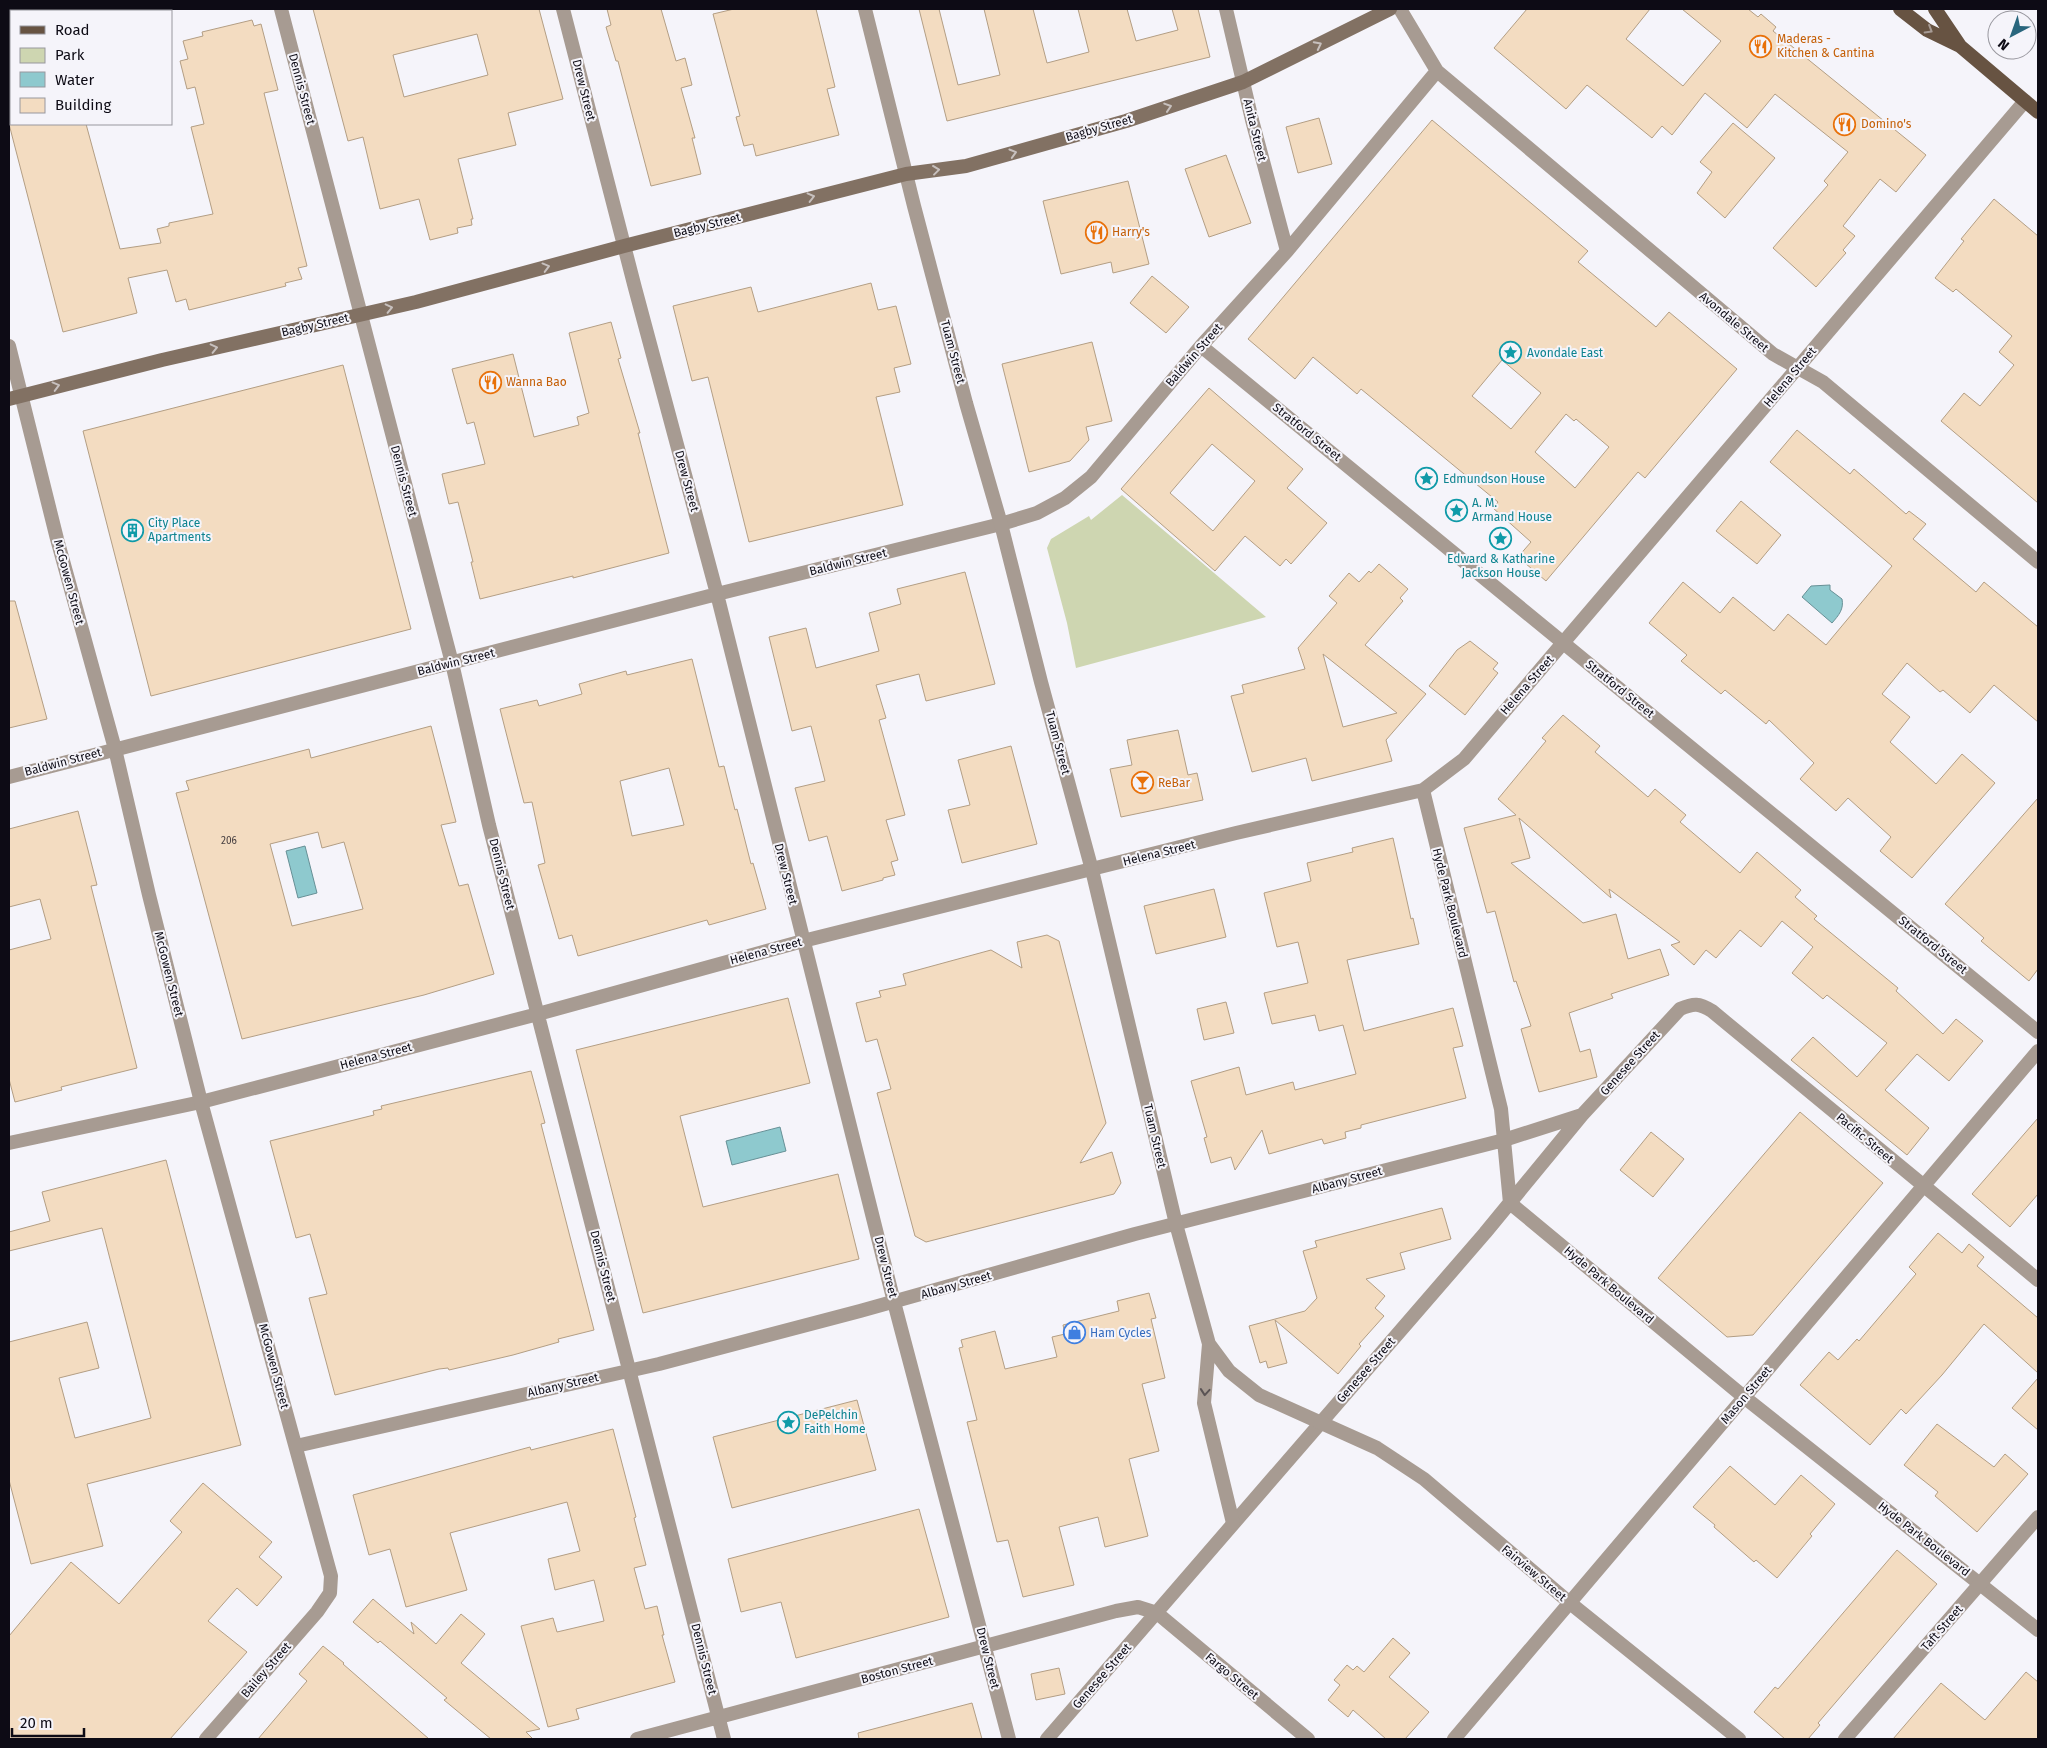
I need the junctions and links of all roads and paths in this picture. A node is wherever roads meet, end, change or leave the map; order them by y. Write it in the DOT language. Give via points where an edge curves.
graph roads {
  1 [pos="280,9"];
  2 [pos="563,9"];
  3 [pos="866,9"];
  4 [pos="1226,9"];
  5 [pos="1390,9"];
  6 [pos="1400,9"];
  7 [pos="1900,9"];
  8 [pos="1935,9"];
  9 [pos="1960,46"];
  10 [pos="1437,71"];
  11 [pos="1243,82"];
  12 [pos="2025,101"];
  13 [pos="2038,112"];
  14 [pos="906,174"];
  15 [pos="624,246"];
  16 [pos="1287,250"];
  17 [pos="360,315"];
  18 [pos="9,346"];
  19 [pos="1201,346"];
  20 [pos="1798,368"];
  21 [pos="15,398"];
  22 [pos="1001,524"];
  23 [pos="2038,562"];
  24 [pos="717,594"];
  25 [pos="1564,642"];
  26 [pos="452,663"];
  27 [pos="115,748"];
  28 [pos="9,777"];
  29 [pos="1423,790"];
  30 [pos="1092,870"];
  31 [pos="803,940"];
  32 [pos="1689,1005"];
  33 [pos="538,1014"];
  34 [pos="2038,1032"];
  35 [pos="2038,1051"];
  36 [pos="201,1102"];
  37 [pos="1582,1115"];
  38 [pos="1504,1140"];
  39 [pos="9,1143"];
  40 [pos="1924,1186"];
  41 [pos="1510,1202"];
  42 [pos="1176,1224"];
  43 [pos="2038,1280"];
  44 [pos="894,1302"];
  45 [pos="1209,1344"];
  46 [pos="628,1370"];
  47 [pos="1744,1396"];
  48 [pos="1320,1423"];
  49 [pos="296,1446"];
  50 [pos="2038,1517"];
  51 [pos="1233,1523"];
  52 [pos="1981,1584"];
  53 [pos="326,1600"];
  54 [pos="1570,1603"];
  55 [pos="1156,1613"];
  56 [pos="2038,1630"];
  57 [pos="985,1646"];
  58 [pos="719,1718"];
  59 [pos="206,1739"];
  60 [pos="638,1739"];
  61 [pos="724,1739"];
  62 [pos="1008,1739"];
  63 [pos="1047,1739"];
  64 [pos="1308,1739"];
  65 [pos="1454,1739"];
  66 [pos="1738,1739"];
  67 [pos="1845,1739"];
  1 -- 17 [label="street, Dennis Street"];
  2 -- 15 [label="street, Drew Street"];
  3 -- 14 [label="street, Tuam Street"];
  4 -- 11 [label="street, Anita Street"];
  11 -- 5 [label="main road, Bagby Street, one-way"];
  6 -- 10 [label="street"];
  7 -- 9 [label="main road, one-way" via="1927,30"];
  8 -- 9 [label="main road"];
  9 -- 12 [label="main road"];
  10 -- 16 [label="street, Baldwin Street"];
  10 -- 20 [label="street, Avondale Street" via="1773,354"];
  14 -- 11 [label="main road, Bagby Street, one-way" via="966,166 1126,121"];
  11 -- 16 [label="street, Anita Street"];
  12 -- 13 [label="main road"];
  12 -- 20 [label="street, Helena Street"];
  15 -- 14 [label="main road, Bagby Street, one-way"];
  14 -- 22 [label="street, Tuam Street"];
  17 -- 15 [label="main road, Bagby Street, one-way"];
  15 -- 24 [label="street, Drew Street"];
  16 -- 19 [label="street, Baldwin Street"];
  21 -- 17 [label="main road, Bagby Street, one-way" via="162,360"];
  17 -- 26 [label="street, Dennis Street"];
  18 -- 21 [label="street, McGowen Street"];
  19 -- 22 [label="street, Baldwin Street" via="1091,477 1065,498 1044,509"];
  19 -- 25 [label="street, Stratford Street"];
  20 -- 23 [label="street, Avondale Street" via="1823,382"];
  20 -- 25 [label="street, Helena Street"];
  21 -- 27 [label="street, McGowen Street"];
  22 -- 24 [label="street, Baldwin Street"];
  22 -- 30 [label="street, Tuam Street"];
  24 -- 26 [label="street, Baldwin Street"];
  24 -- 31 [label="street, Drew Street"];
  25 -- 29 [label="street, Helena Street" via="1464,759"];
  25 -- 34 [label="street, Stratford Street"];
  26 -- 27 [label="street, Baldwin Street"];
  26 -- 33 [label="street, Dennis Street" via="489,825"];
  27 -- 28 [label="street, Baldwin Street"];
  27 -- 36 [label="street, McGowen Street"];
  29 -- 30 [label="street, Helena Street"];
  29 -- 38 [label="street, Hyde Park Boulevard" via="1501,1109"];
  30 -- 31 [label="street, Helena Street"];
  30 -- 42 [label="street, Tuam Street"];
  31 -- 33 [label="street, Helena Street"];
  31 -- 44 [label="street, Drew Street"];
  32 -- 37 [label="street, Genesee Street" via="1672,1016"];
  32 -- 40 [label="street, Pacific Street" via="1700,1004 1712,1011"];
  33 -- 36 [label="street, Helena Street"];
  33 -- 46 [label="street, Dennis Street"];
  35 -- 40 [label="street, Mason Street"];
  36 -- 39 [label="street, Helena Street"];
  36 -- 49 [label="street, McGowen Street"];
  37 -- 38 [label="street, Albany Street"];
  37 -- 41 [label="street, Genesee Street"];
  38 -- 41 [label="street, Hyde Park Boulevard"];
  38 -- 42 [label="street, Albany Street"];
  40 -- 43 [label="street, Pacific Street"];
  40 -- 47 [label="street, Mason Street"];
  41 -- 47 [label="street, Hyde Park Boulevard"];
  41 -- 48 [label="street, Genesee Street"];
  42 -- 44 [label="street, Albany Street"];
  42 -- 45 [label="street, Tuam Street"];
  44 -- 46 [label="street, Albany Street"];
  44 -- 57 [label="street, Drew Street"];
  45 -- 48 [label="street, Tuam Street" via="1228,1372 1259,1395"];
  45 -- 51 [label="street, one-way" via="1204,1403"];
  46 -- 49 [label="street, Albany Street"];
  46 -- 58 [label="street, Dennis Street"];
  47 -- 52 [label="street, Hyde Park Boulevard"];
  47 -- 54 [label="street, Mason Street"];
  48 -- 51 [label="street, Genesee Street"];
  48 -- 54 [label="street, Fairview Street" via="1376,1448 1424,1479"];
  49 -- 53 [label="street, McGowen Street" via="332,1576"];
  50 -- 52 [label="street, Taft Street"];
  51 -- 55 [label="street, Genesee Street"];
  52 -- 56 [label="street, Hyde Park Boulevard"];
  52 -- 67 [label="street, Taft Street"];
  53 -- 59 [label="street, Bailey Street"];
  54 -- 65 [label="street, Mason Street"];
  54 -- 66 [label="street, Fairview Street"];
  55 -- 57 [label="street, Boston Street" via="1138,1608 1116,1611"];
  55 -- 63 [label="street, Genesee Street"];
  55 -- 64 [label="street, Fargo Street"];
  57 -- 58 [label="street, Boston Street"];
  57 -- 62 [label="street, Drew Street"];
  58 -- 60 [label="street, Boston Street"];
  58 -- 61 [label="street, Dennis Street"];
}
